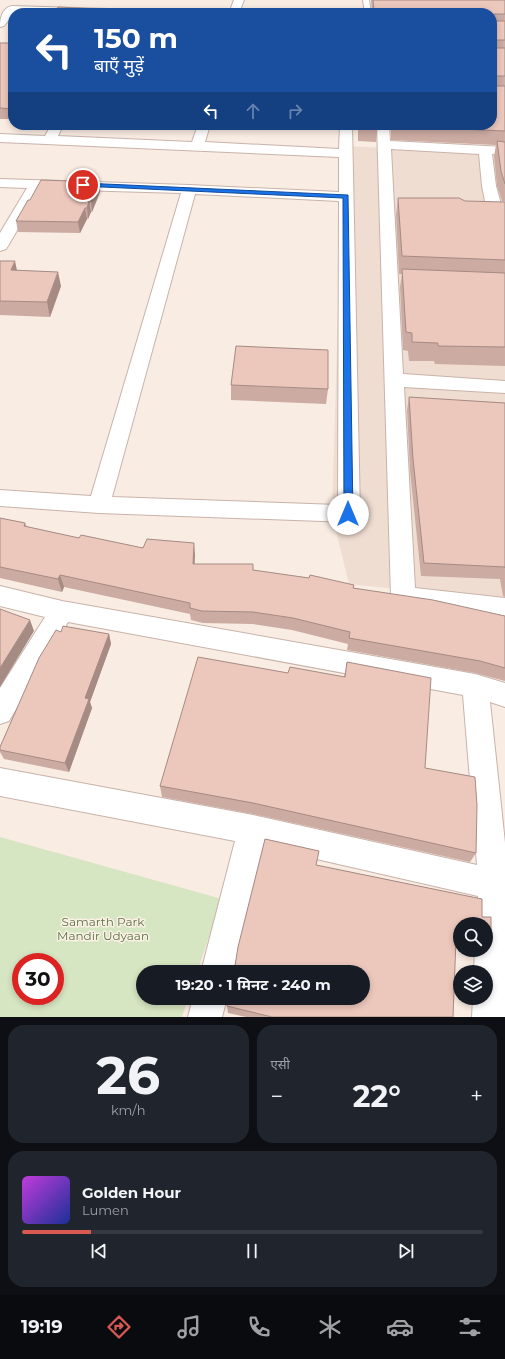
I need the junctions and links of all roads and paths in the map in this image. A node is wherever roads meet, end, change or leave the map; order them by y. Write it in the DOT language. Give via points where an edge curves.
graph roads {
  1 [pos="8,14"];
  2 [pos="0,24"];
  3 [pos="54,130"];
  4 [pos="202,130"];
  5 [pos="346,130"];
  6 [pos="383,130"];
  7 [pos="0,138"];
  8 [pos="49,140"];
  9 [pos="384,145"];
  10 [pos="197,146"];
  11 [pos="485,150"];
  12 [pos="505,151"];
  13 [pos="346,153"];
  14 [pos="0,183"];
  15 [pos="37,184"];
  16 [pos="189,189"];
  17 [pos="346,197"];
  18 [pos="479,210"];
  19 [pos="500,213"];
  20 [pos="0,246"];
  21 [pos="394,380"];
  22 [pos="505,387"];
  23 [pos="0,498"];
  24 [pos="99,504"];
  25 [pos="0,596"];
  26 [pos="505,608"];
  27 [pos="62,611"];
  28 [pos="475,686"];
  29 [pos="505,695"];
  30 [pos="0,712"];
  31 [pos="0,782"];
  32 [pos="253,830"];
  33 [pos="494,884"];
  34 [pos="219,965"];
  35 [pos="208,1005"];
  36 [pos="205,1017"];
  37 [pos="489,1017"];
  1 -- 2 [label="street"];
  3 -- 8 [label="street"];
  4 -- 10 [label="street"];
  5 -- 13 [label="street"];
  6 -- 9 [label="street"];
  7 -- 8 [label="street"];
  8 -- 10 [label="street"];
  9 -- 11 [label="street"];
  9 -- 21 [label="street" via="394,206 397,281"];
  10 -- 13 [label="street"];
  11 -- 12 [label="street"];
  11 -- 19 [label="street" via="489,186"];
  13 -- 17 [label="street"];
  14 -- 15 [label="street"];
  15 -- 16 [label="street"];
  15 -- 20 [label="street"];
  16 -- 17 [label="street"];
  16 -- 24 [label="street"];
  17 -- 24 [label="street" via="348,514"];
  18 -- 19 [label="street"];
  21 -- 22 [label="street"];
  21 -- 26 [label="street" via="404,598"];
  23 -- 24 [label="street"];
  25 -- 27 [label="street"];
  27 -- 28 [label="street"];
  27 -- 30 [label="street"];
  28 -- 29 [label="street"];
  28 -- 33 [label="street"];
  31 -- 32 [label="street"];
  32 -- 33 [label="street"];
  32 -- 34 [label="street"];
  33 -- 37 [label="street"];
  35 -- 36 [label="street"];
}
